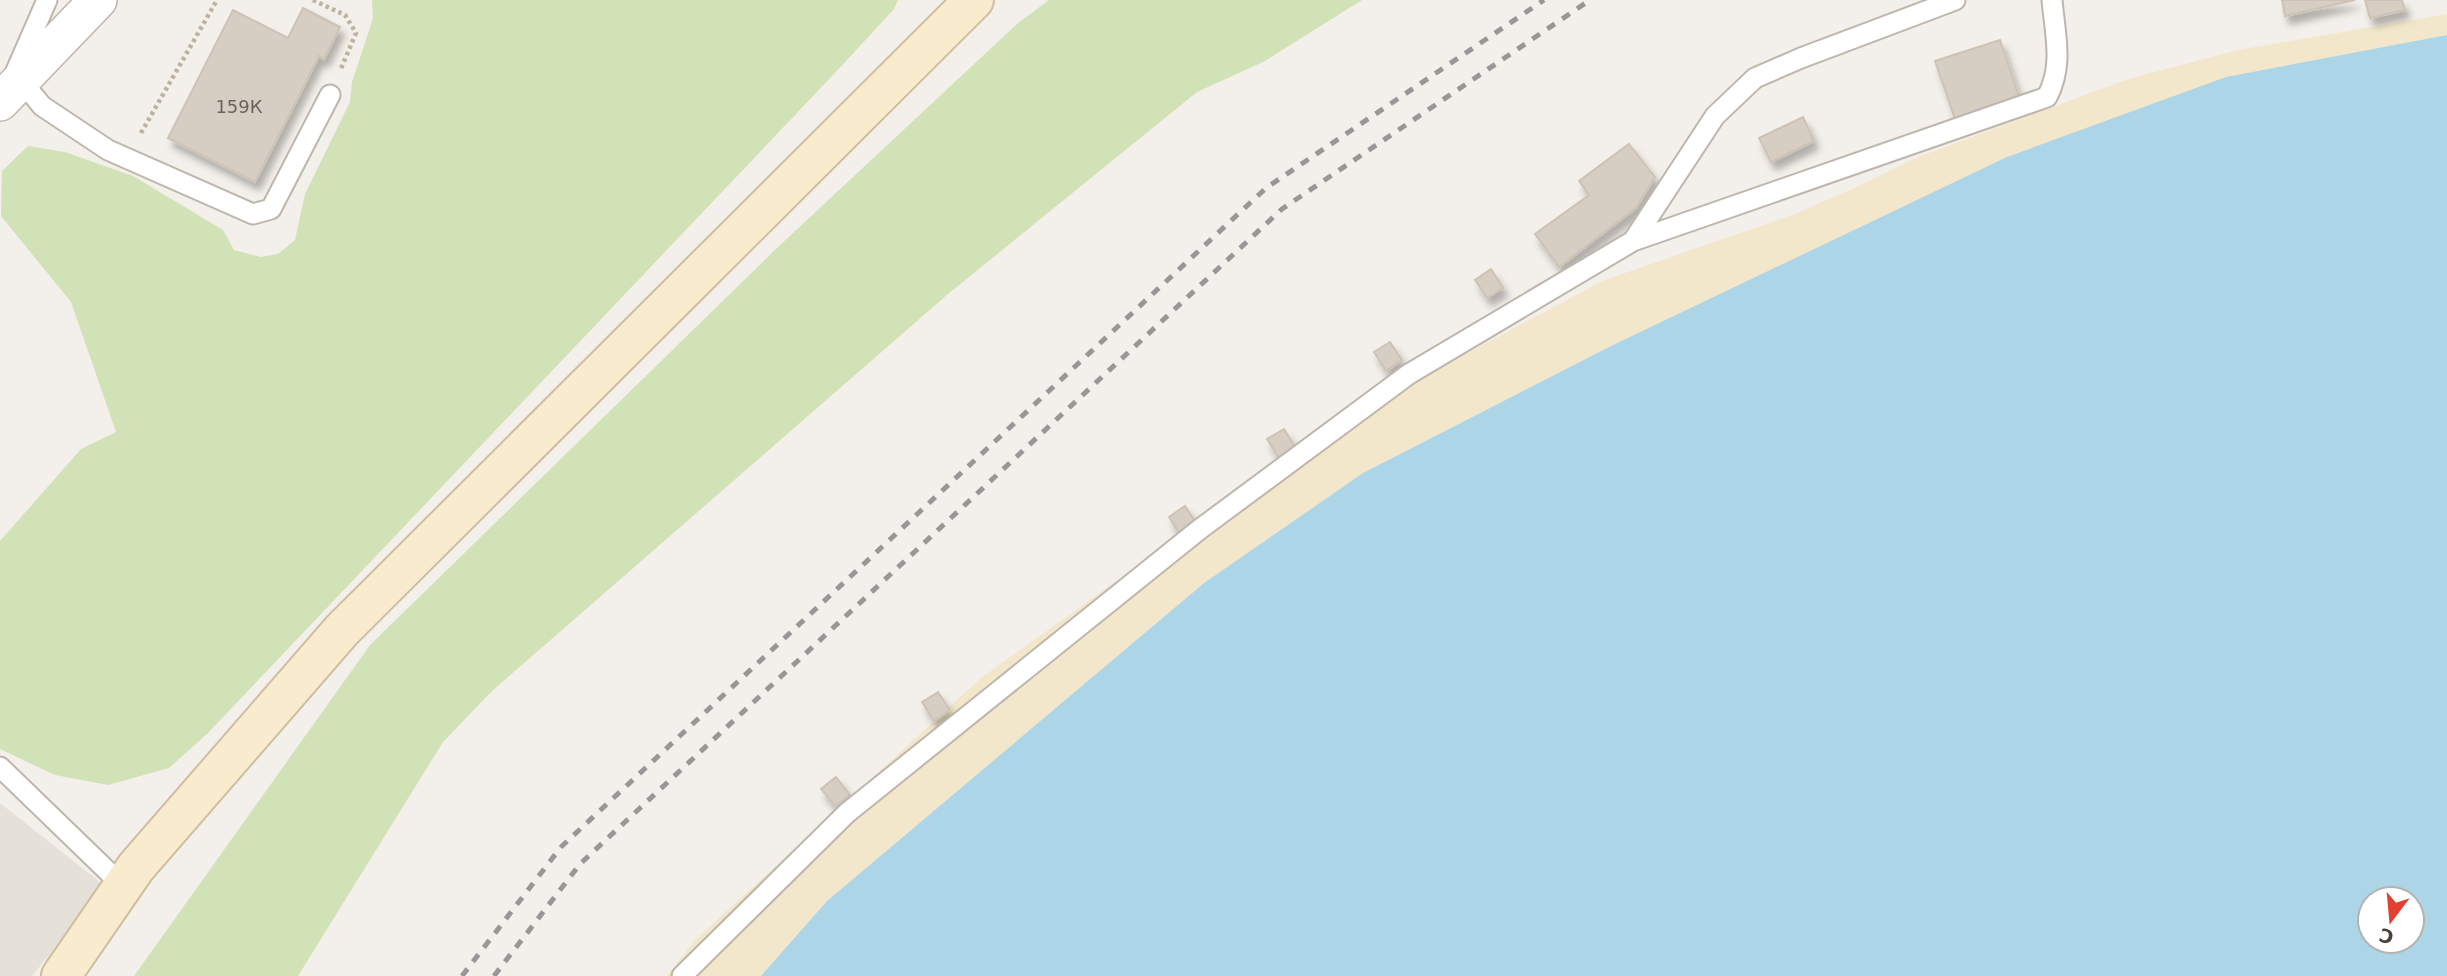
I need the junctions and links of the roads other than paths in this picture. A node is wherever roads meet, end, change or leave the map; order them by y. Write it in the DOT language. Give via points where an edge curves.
graph roads {
  1 [pos="47,0"];
  2 [pos="98,0"];
  3 [pos="974,0"];
  4 [pos="1955,0"];
  5 [pos="2052,0"];
  6 [pos="8,93"];
  7 [pos="330,94"];
  8 [pos="1633,241"];
  9 [pos="0,768"];
  10 [pos="123,886"];
  11 [pos="61,976"];
  12 [pos="682,976"];
  1 -- 6 [label="lane"];
  2 -- 6 [label="street"];
  3 -- 10 [label="main road" via="342,630"];
  4 -- 8 [label="lane" via="1755,78 1715,116"];
  5 -- 8 [label="lane" via="2058,60 2047,97"];
  6 -- 7 [label="lane" via="42,106 108,150 253,214 271,209"];
  8 -- 12 [label="lane" via="1409,374 1200,528 848,813"];
  9 -- 10 [label="lane"];
  10 -- 11 [label="main road"];
}
